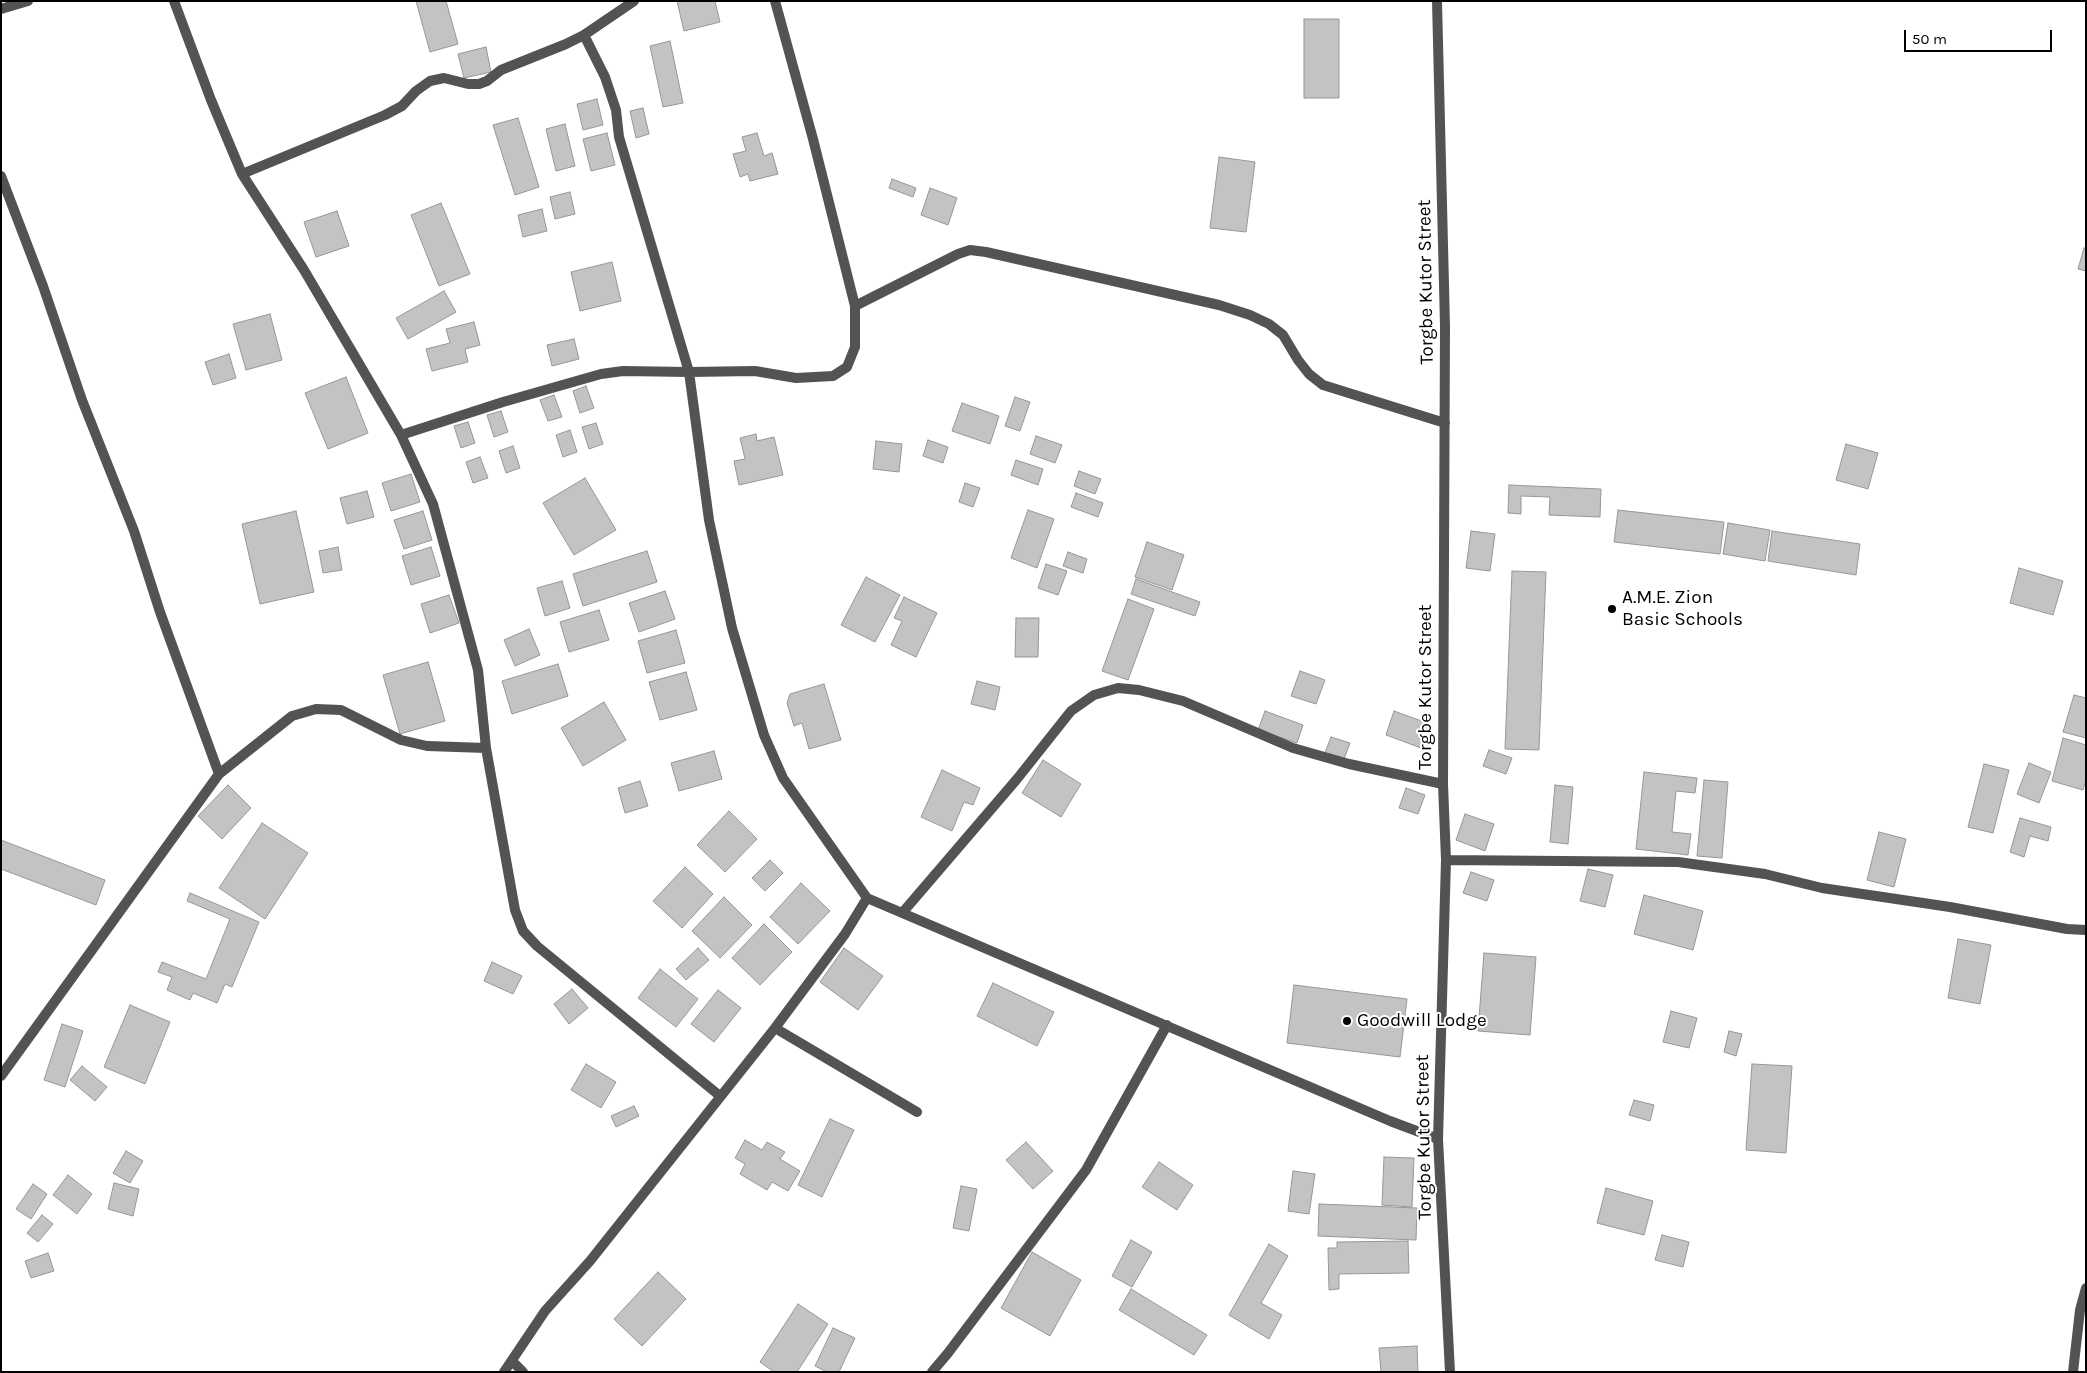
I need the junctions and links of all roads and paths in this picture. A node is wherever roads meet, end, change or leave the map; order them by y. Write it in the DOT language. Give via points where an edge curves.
graph roads {
  1 [pos="28,1"];
  2 [pos="174,1"];
  3 [pos="634,1"];
  4 [pos="775,1"];
  5 [pos="1437,1"];
  6 [pos="1,9"];
  7 [pos="584,35"];
  8 [pos="242,174"];
  9 [pos="1,176"];
  10 [pos="855,306"];
  11 [pos="689,372"];
  12 [pos="1445,423"];
  13 [pos="402,435"];
  14 [pos="486,748"];
  15 [pos="219,774"];
  16 [pos="1443,784"];
  17 [pos="1446,860"];
  18 [pos="867,898"];
  19 [pos="903,912"];
  20 [pos="2086,930"];
  21 [pos="1167,1024"];
  22 [pos="775,1028"];
  23 [pos="1,1076"];
  24 [pos="720,1096"];
  25 [pos="917,1112"];
  26 [pos="1438,1139"];
  27 [pos="2086,1288"];
  28 [pos="512,1361"];
  29 [pos="504,1372"];
  30 [pos="523,1372"];
  31 [pos="932,1372"];
  32 [pos="1450,1372"];
  33 [pos="2073,1372"];
  1 -- 6 [label="street"];
  2 -- 8 [label="street"];
  3 -- 7 [label="street"];
  4 -- 10 [label="street"];
  5 -- 12 [label="street, Torgbe Kutor Street"];
  7 -- 8 [label="street" via="501,70 479,84 444,78 430,82 402,106 385,115"];
  7 -- 11 [label="street" via="606,77 616,110 619,137"];
  8 -- 13 [label="street" via="304,270"];
  9 -- 15 [label="street" via="82,400 134,531"];
  10 -- 11 [label="street" via="855,347 847,368 833,376 796,378 755,371"];
  10 -- 12 [label="street" via="958,254 970,250 986,252 1219,305 1250,315 1284,335 1298,360 1323,385"];
  11 -- 13 [label="street" via="601,374"];
  11 -- 18 [label="street" via="709,520 732,628 764,735 783,778"];
  12 -- 16 [label="street, Torgbe Kutor Street"];
  13 -- 14 [label="street" via="433,504 461,603 478,670"];
  14 -- 15 [label="street" via="427,746 401,740 341,710 316,709 292,716"];
  14 -- 24 [label="street" via="515,910 523,931 537,946"];
  15 -- 23 [label="street"];
  16 -- 17 [label="street, Torgbe Kutor Street"];
  16 -- 19 [label="street" via="1293,748 1183,701 1118,688 1094,695 1071,711"];
  17 -- 20 [label="street" via="1678,862"];
  17 -- 26 [label="street, Torgbe Kutor Street"];
  18 -- 19 [label="street"];
  18 -- 22 [label="street" via="845,934"];
  19 -- 21 [label="street"];
  21 -- 26 [label="street"];
  21 -- 31 [label="street" via="1086,1170"];
  22 -- 24 [label="street"];
  22 -- 25 [label="street"];
  24 -- 28 [label="street" via="590,1261 545,1311"];
  26 -- 32 [label="street, Torgbe Kutor Street"];
  27 -- 33 [label="street" via="2080,1310"];
  28 -- 29 [label="street"];
  28 -- 30 [label="street"];
}
